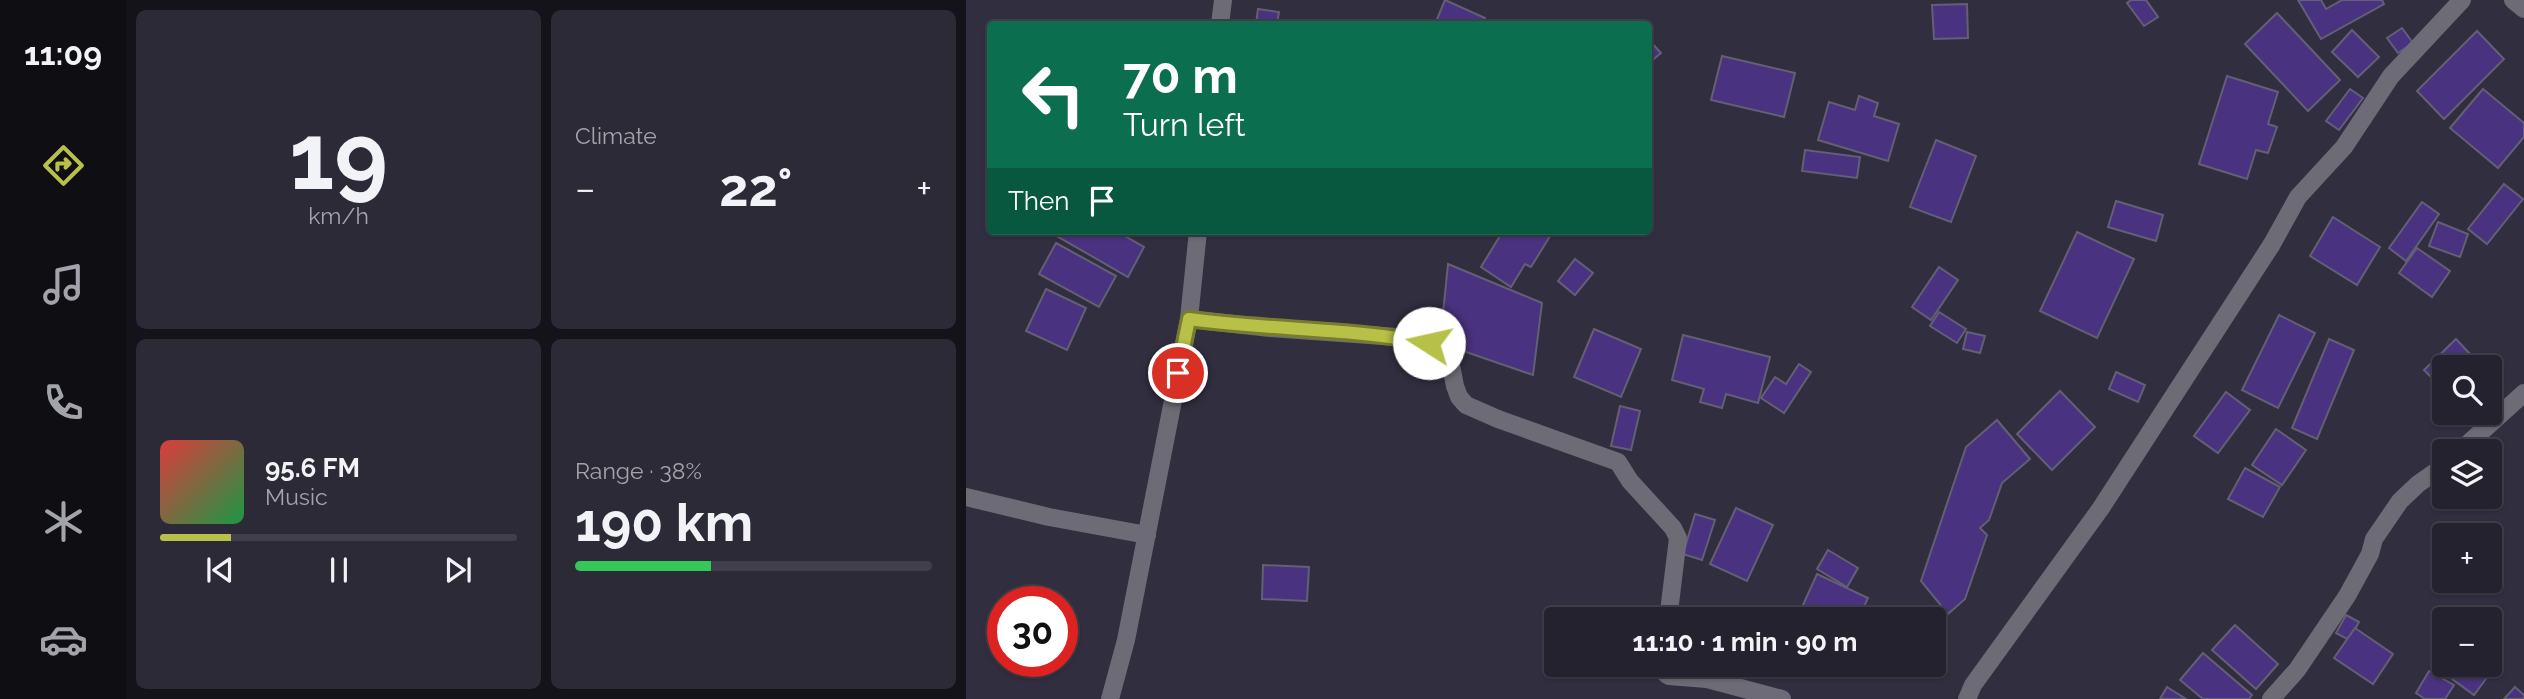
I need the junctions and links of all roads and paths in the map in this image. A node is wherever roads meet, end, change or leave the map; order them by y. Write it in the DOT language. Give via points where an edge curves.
graph roads {
  1 [pos="1223,0"];
  2 [pos="2462,0"];
  3 [pos="2513,0"];
  4 [pos="2524,9"];
  5 [pos="1220,21"];
  6 [pos="1198,235"];
  7 [pos="1189,319"];
  8 [pos="2524,393"];
  9 [pos="2473,439"];
  10 [pos="2432,474"];
  11 [pos="966,497"];
  12 [pos="1146,535"];
  13 [pos="1670,607"];
  14 [pos="1669,677"];
  15 [pos="1110,699"];
  16 [pos="1783,699"];
  17 [pos="1968,699"];
  18 [pos="2272,699"];
  1 -- 5 [label="street"];
  2 -- 17 [label="street" via="2391,76 2344,147 2298,197 2151,432 1973,685"];
  3 -- 4 [label="street"];
  6 -- 7 [label="street"];
  7 -- 12 [label="street"];
  7 -- 13 [label="street" via="1397,337 1441,350 1450,360 1455,386 1466,405 1618,462 1678,538"];
  8 -- 9 [label="street"];
  10 -- 18 [label="street" via="2400,501 2374,539 2347,596"];
  11 -- 12 [label="street"];
  12 -- 15 [label="street"];
  14 -- 16 [label="street" via="1707,679"];
}
